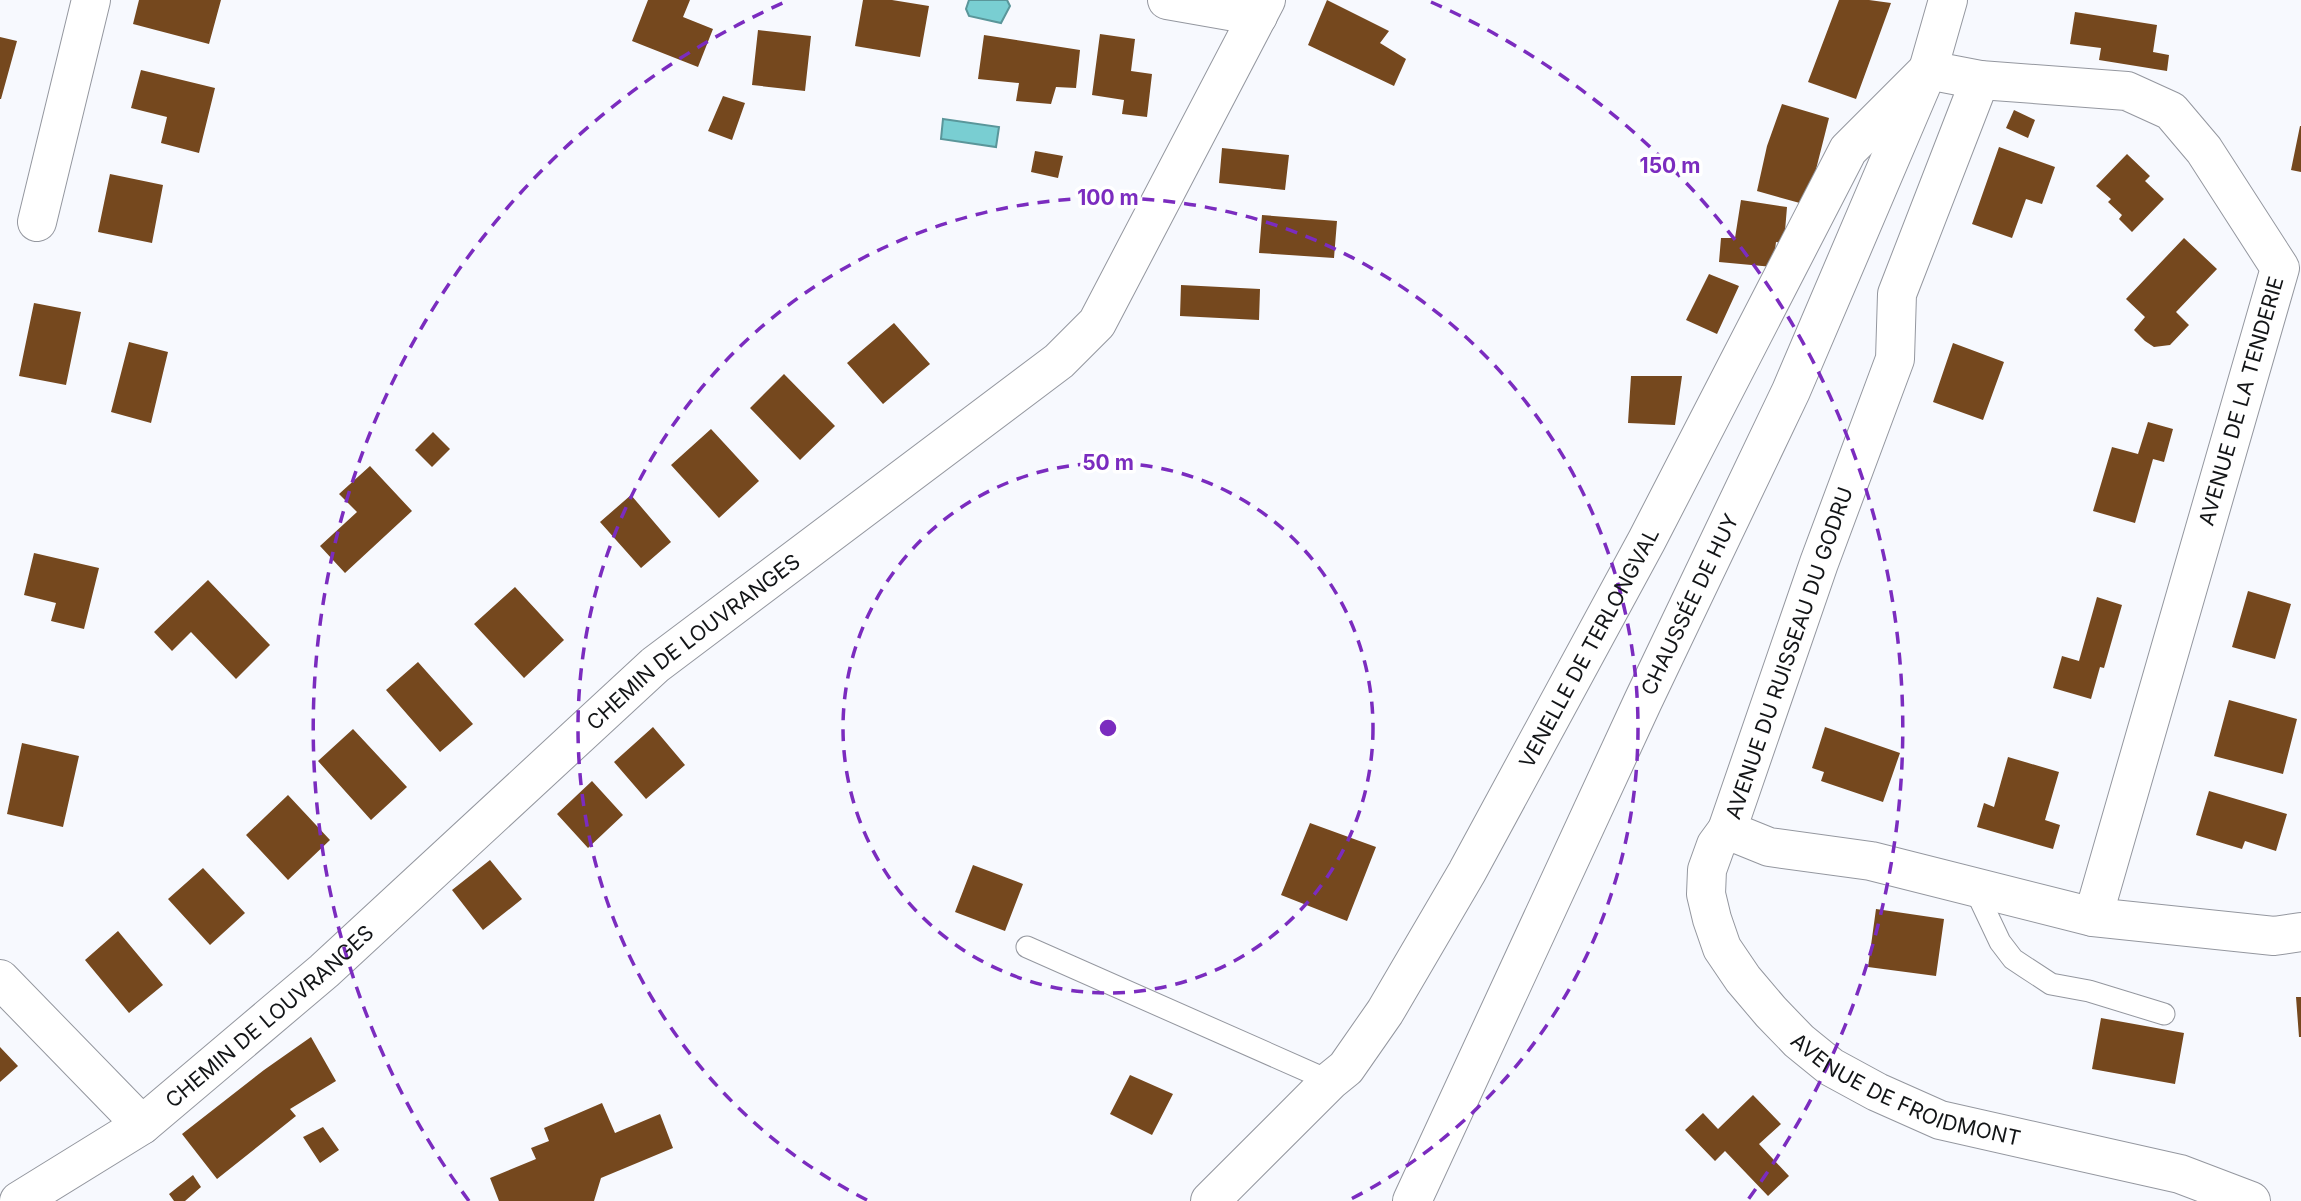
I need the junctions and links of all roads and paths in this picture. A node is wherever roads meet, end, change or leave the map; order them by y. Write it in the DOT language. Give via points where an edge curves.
graph roads {
  1 [pos="92,0"];
  2 [pos="1167,0"];
  3 [pos="1948,0"];
  4 [pos="1262,8"];
  5 [pos="1928,69"];
  6 [pos="1980,80"];
  7 [pos="37,222"];
  8 [pos="2291,270"];
  9 [pos="1727,830"];
  10 [pos="1974,887"];
  11 [pos="2092,917"];
  12 [pos="2301,932"];
  13 [pos="1027,947"];
  14 [pos="0,979"];
  15 [pos="2164,1014"];
  16 [pos="1330,1081"];
  17 [pos="142,1125"];
  18 [pos="19,1201"];
  19 [pos="1210,1201"];
  20 [pos="1412,1201"];
  21 [pos="2251,1201"];
  1 -- 7 [label="street"];
  2 -- 4 [label="street"];
  3 -- 5 [label="street, CHAUSSÉE DE HUY"];
  4 -- 17 [label="street, CHEMIN DE LOUVRANGES" via="1097,323 1059,361 654,665 324,971"];
  5 -- 6 [label="street, AVENUE DE LA TENDERIE"];
  5 -- 16 [label="street, VENELLE DE TERLONGVAL" via="1848,150 1647,540 1467,872 1385,1012 1346,1068"];
  5 -- 20 [label="street, CHAUSSÉE DE HUY" via="1791,391"];
  6 -- 8 [label="street, AVENUE DE LA TENDERIE" via="2127,91 2171,111"];
  6 -- 9 [label="street, AVENUE DU RUISSEAU DU GODRU" via="1897,294 1895,359"];
  8 -- 11 [label="street, AVENUE DE LA TENDERIE"];
  9 -- 10 [label="street, AVENUE DU RUISSEAU DU GODRU" via="1769,847 1871,861"];
  9 -- 21 [label="street, AVENUE DE FROIDMONT" via="1707,870 1706,894 1722,948 1771,1012 1831,1067 1940,1120 2180,1174"];
  10 -- 11 [label="street, AVENUE DU RUISSEAU DU GODRU"];
  10 -- 15 [label="lane" via="2013,959 2052,984"];
  11 -- 12 [label="street, AVENUE DU RUISSEAU DU GODRU" via="2274,936"];
  13 -- 16 [label="lane"];
  14 -- 17 [label="street"];
  16 -- 19 [label="street, VENELLE DE TERLONGVAL"];
  17 -- 18 [label="street, CHEMIN DE LOUVRANGES"];
}
